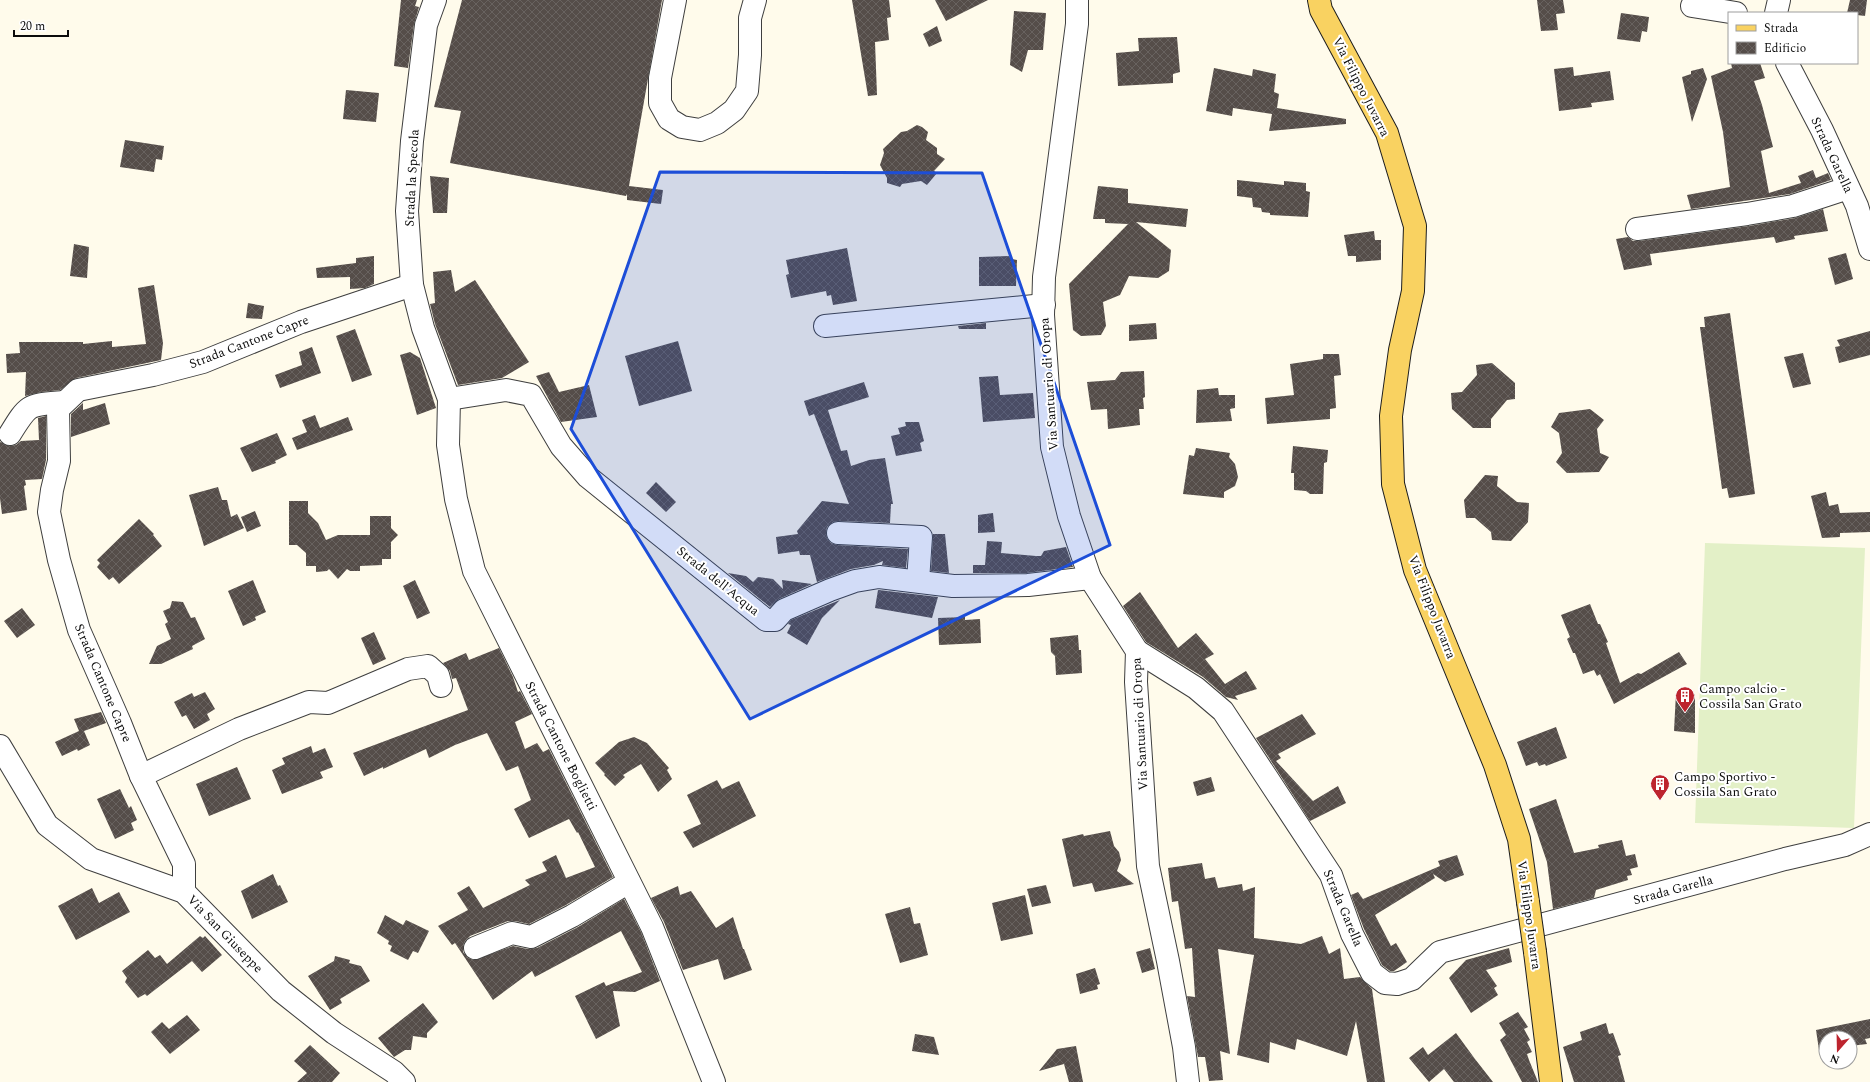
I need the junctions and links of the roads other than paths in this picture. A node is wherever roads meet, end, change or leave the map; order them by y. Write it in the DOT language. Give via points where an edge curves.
graph roads {
  1 [pos="436,0"];
  2 [pos="675,0"];
  3 [pos="755,0"];
  4 [pos="1077,0"];
  5 [pos="1319,0"];
  6 [pos="1779,0"];
  7 [pos="1692,6"];
  8 [pos="1730,12"];
  9 [pos="1776,12"];
  10 [pos="1788,64"];
  11 [pos="1858,200"];
  12 [pos="1637,229"];
  13 [pos="1870,249"];
  14 [pos="412,285"];
  15 [pos="1044,305"];
  16 [pos="824,326"];
  17 [pos="449,399"];
  18 [pos="64,402"];
  19 [pos="10,434"];
  20 [pos="838,533"];
  21 [pos="1090,578"];
  22 [pos="918,581"];
  23 [pos="1137,651"];
  24 [pos="441,686"];
  25 [pos="0,746"];
  26 [pos="141,776"];
  27 [pos="1870,834"];
  28 [pos="629,882"];
  29 [pos="184,892"];
  30 [pos="475,948"];
  31 [pos="404,1082"];
  32 [pos="714,1082"];
  33 [pos="1188,1082"];
  34 [pos="1551,1082"];
  1 -- 14 [label="street, Strada la Specola" via="426,25 412,141 408,211"];
  2 -- 3 [label="street" via="660,78 660,103 669,119 682,127 700,130 717,123 734,110 747,91 750,18"];
  4 -- 15 [label="street, Via Santuario di Oropa" via="1047,241"];
  5 -- 34 [label="main road, Via Filippo Juvarra, bridge" via="1321,10 1387,133 1415,226 1413,291 1400,350 1391,416 1393,484 1415,570 1495,765 1519,839"];
  6 -- 9 [label="street"];
  7 -- 8 [label="street"];
  10 -- 11 [label="street, Strada Garella"];
  11 -- 12 [label="street" via="1793,206"];
  11 -- 13 [label="street, Strada Garella"];
  14 -- 17 [label="street, Strada la Specola" via="423,328"];
  14 -- 18 [label="street, Strada Cantone Capre" via="301,322 203,362 78,390"];
  15 -- 16 [label="street"];
  15 -- 21 [label="street, Via Santuario di Oropa" via="1052,446 1069,516"];
  17 -- 22 [label="street, Strada dell'Acqua" via="506,390 531,395 561,446 588,477 766,620 775,620 784,610 855,581 879,577"];
  17 -- 28 [label="street, Strada Cantone Boglietti" via="448,445 456,499 474,571"];
  18 -- 19 [label="street" via="34,404 23,413"];
  18 -- 26 [label="street, Strada Cantone Capre" via="58,409 58,461 52,490 51,519 79,630"];
  20 -- 22 [label="street" via="921,537"];
  21 -- 22 [label="street, Strada dell'Acqua" via="1028,585 953,586"];
  21 -- 23 [label="street, Via Santuario di Oropa"];
  23 -- 27 [label="street, Strada Garella" via="1196,688 1224,711 1331,875 1352,934 1372,973 1385,983 1397,984 1412,979 1440,952 1845,845"];
  23 -- 33 [label="street, Via Santuario di Oropa" via="1136,682 1148,866 1184,1047"];
  24 -- 26 [label="street" via="438,675 428,666 408,669 328,703 309,702 239,728"];
  25 -- 29 [label="street, Via San Giuseppe" via="47,825 91,859"];
  26 -- 29 [label="street, Strada Cantone Capre" via="184,864"];
  28 -- 30 [label="street" via="531,937 512,933"];
  28 -- 32 [label="street, Strada Cantone Boglietti" via="652,927"];
  29 -- 31 [label="street, Via San Giuseppe" via="281,991 334,1033 394,1072"];
}
